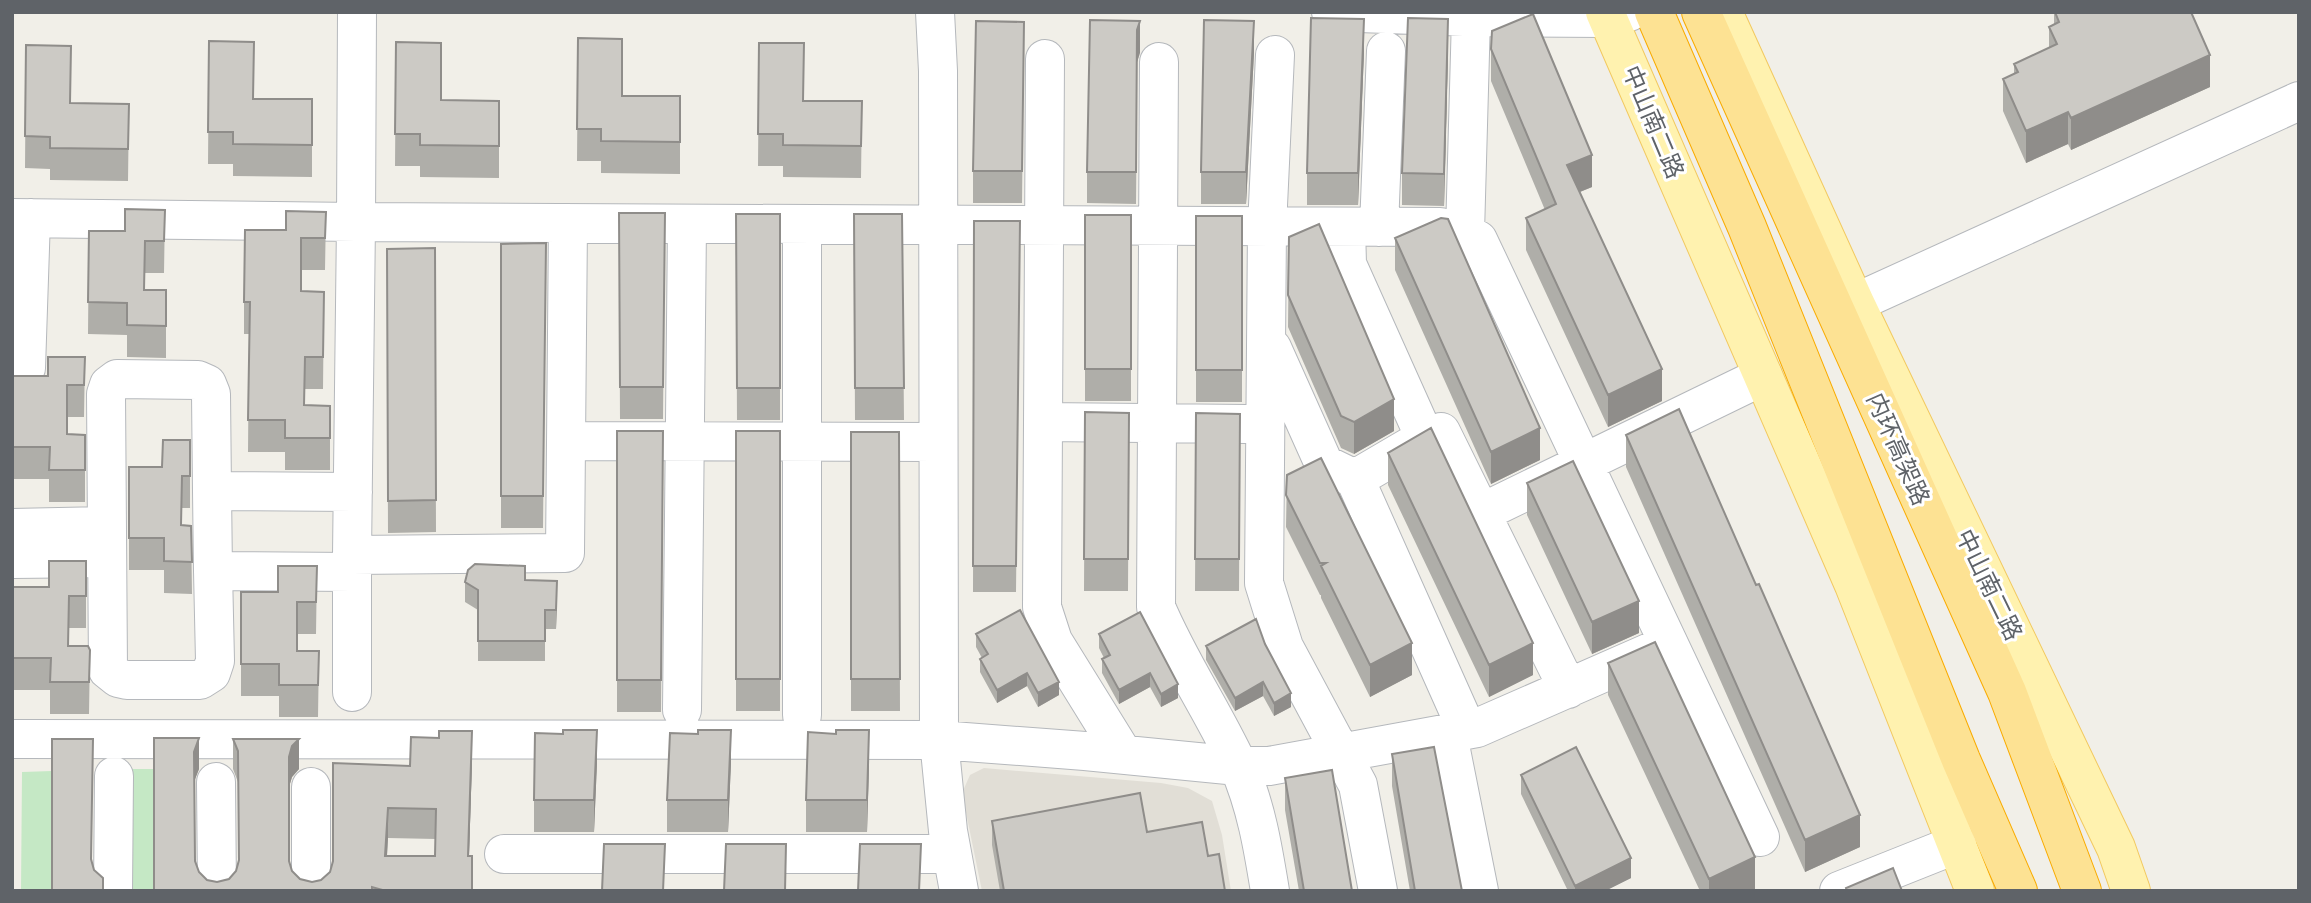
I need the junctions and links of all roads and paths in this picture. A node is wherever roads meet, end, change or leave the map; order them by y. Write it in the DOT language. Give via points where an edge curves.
graph roads {
  1 [pos="357,12"];
  2 [pos="935,12"];
  3 [pos="1331,12"];
  4 [pos="1654,12"];
  5 [pos="1701,12"];
  6 [pos="1723,12"];
  7 [pos="1614,14"];
  8 [pos="1471,17"];
  9 [pos="1386,51"];
  10 [pos="1275,55"];
  11 [pos="1045,59"];
  12 [pos="1159,62"];
  13 [pos="2299,101"];
  14 [pos="22,218"];
  15 [pos="356,222"];
  16 [pos="568,223"];
  17 [pos="687,225"];
  18 [pos="802,225"];
  19 [pos="938,226"];
  20 [pos="1043,226"];
  21 [pos="1157,226"];
  22 [pos="1267,227"];
  23 [pos="1363,227"];
  24 [pos="1465,233"];
  25 [pos="1854,303"];
  26 [pos="1267,336"];
  27 [pos="44,368"];
  28 [pos="1763,376"];
  29 [pos="117,379"];
  30 [pos="1043,422"];
  31 [pos="1156,422"];
  32 [pos="1266,424"];
  33 [pos="1425,438"];
  34 [pos="566,440"];
  35 [pos="685,441"];
  36 [pos="801,442"];
  37 [pos="938,442"];
  38 [pos="1584,463"];
  39 [pos="1340,472"];
  40 [pos="212,491"];
  41 [pos="353,492"];
  42 [pos="1265,493"];
  43 [pos="1481,513"];
  44 [pos="12,528"];
  45 [pos="106,542"];
  46 [pos="12,559"];
  47 [pos="352,564"];
  48 [pos="213,571"];
  49 [pos="1669,644"];
  50 [pos="1568,689"];
  51 [pos="352,692"];
  52 [pos="682,710"];
  53 [pos="802,715"];
  54 [pos="1457,733"];
  55 [pos="12,739"];
  56 [pos="939,740"];
  57 [pos="1343,753"];
  58 [pos="1123,754"];
  59 [pos="1238,766"];
  60 [pos="114,776"];
  61 [pos="216,782"];
  62 [pos="311,787"];
  63 [pos="1760,837"];
  64 [pos="1957,844"];
  65 [pos="504,854"];
  66 [pos="952,854"];
  67 [pos="113,891"];
  68 [pos="217,891"];
  69 [pos="311,891"];
  70 [pos="958,891"];
  71 [pos="1270,891"];
  72 [pos="1378,891"];
  73 [pos="1479,891"];
  74 [pos="1839,891"];
  75 [pos="1975,891"];
  76 [pos="2018,891"];
  77 [pos="2082,891"];
  78 [pos="2131,891"];
  1 -- 15 [label="street"];
  2 -- 19 [label="street"];
  3 -- 8 [label="street"];
  4 -- 76 [label="highway" via="1747,227"];
  5 -- 77 [label="highway, 内环高架路" via="2007,692"];
  6 -- 25 [label="main road, 中山南二路"];
  7 -- 8 [label="street"];
  7 -- 28 [label="main road, 中山南二路"];
  8 -- 24 [label="street"];
  9 -- 23 [label="street"];
  10 -- 22 [label="street"];
  11 -- 20 [label="street"];
  12 -- 21 [label="street"];
  13 -- 25 [label="street"];
  14 -- 15 [label="street"];
  14 -- 27 [label="street"];
  15 -- 16 [label="street"];
  15 -- 41 [label="street"];
  16 -- 17 [label="street"];
  16 -- 34 [label="street"];
  17 -- 18 [label="street"];
  17 -- 35 [label="street"];
  18 -- 19 [label="street"];
  18 -- 36 [label="street"];
  19 -- 20 [label="street"];
  19 -- 37 [label="street"];
  20 -- 21 [label="street"];
  20 -- 30 [label="street"];
  21 -- 22 [label="street"];
  21 -- 31 [label="street"];
  22 -- 23 [label="street"];
  22 -- 26 [label="street"];
  23 -- 24 [label="street" via="1440,227"];
  23 -- 33 [label="street" via="1347,264"];
  24 -- 38 [label="street" via="1478,240"];
  25 -- 78 [label="main road, 中山南二路" via="2116,848"];
  26 -- 32 [label="street"];
  26 -- 39 [label="street"];
  27 -- 29 [label="street" via="105,370"];
  28 -- 38 [label="street"];
  28 -- 64 [label="main road, 中山南二路" via="1854,585"];
  29 -- 40 [label="street" via="207,384 211,394"];
  29 -- 45 [label="street" via="106,394"];
  30 -- 31 [label="street"];
  30 -- 58 [label="street" via="1042,607 1053,640"];
  31 -- 32 [label="street"];
  31 -- 59 [label="street" via="1156,607"];
  32 -- 42 [label="street"];
  33 -- 39 [label="street"];
  33 -- 43 [label="street" via="1441,432"];
  34 -- 35 [label="street"];
  34 -- 47 [label="street" via="565,553"];
  35 -- 36 [label="street"];
  35 -- 52 [label="street"];
  36 -- 37 [label="street"];
  36 -- 53 [label="street"];
  37 -- 56 [label="street"];
  38 -- 43 [label="street"];
  38 -- 49 [label="street"];
  39 -- 42 [label="street"];
  39 -- 54 [label="street"];
  40 -- 41 [label="street"];
  40 -- 48 [label="street"];
  41 -- 47 [label="street"];
  42 -- 57 [label="street" via="1264,583 1271,611 1284,647"];
  43 -- 50 [label="street"];
  44 -- 45 [label="street"];
  45 -- 46 [label="street"];
  45 -- 48 [label="street" via="108,670 118,678 200,680 211,673 215,661"];
  47 -- 48 [label="street"];
  47 -- 51 [label="street"];
  49 -- 50 [label="street"];
  49 -- 63 [label="street"];
  50 -- 54 [label="street"];
  54 -- 57 [label="street"];
  54 -- 73 [label="street"];
  55 -- 56 [label="street"];
  56 -- 58 [label="street"];
  56 -- 66 [label="street"];
  57 -- 59 [label="street" via="1269,766"];
  57 -- 72 [label="street" via="1359,785"];
  58 -- 59 [label="street"];
  59 -- 71 [label="street" via="1256,816"];
  60 -- 67 [label="street"];
  61 -- 68 [label="street"];
  62 -- 69 [label="street"];
  64 -- 74 [label="street"];
  64 -- 75 [label="main road, 中山南二路"];
  65 -- 66 [label="street"];
  66 -- 70 [label="street"];
}
